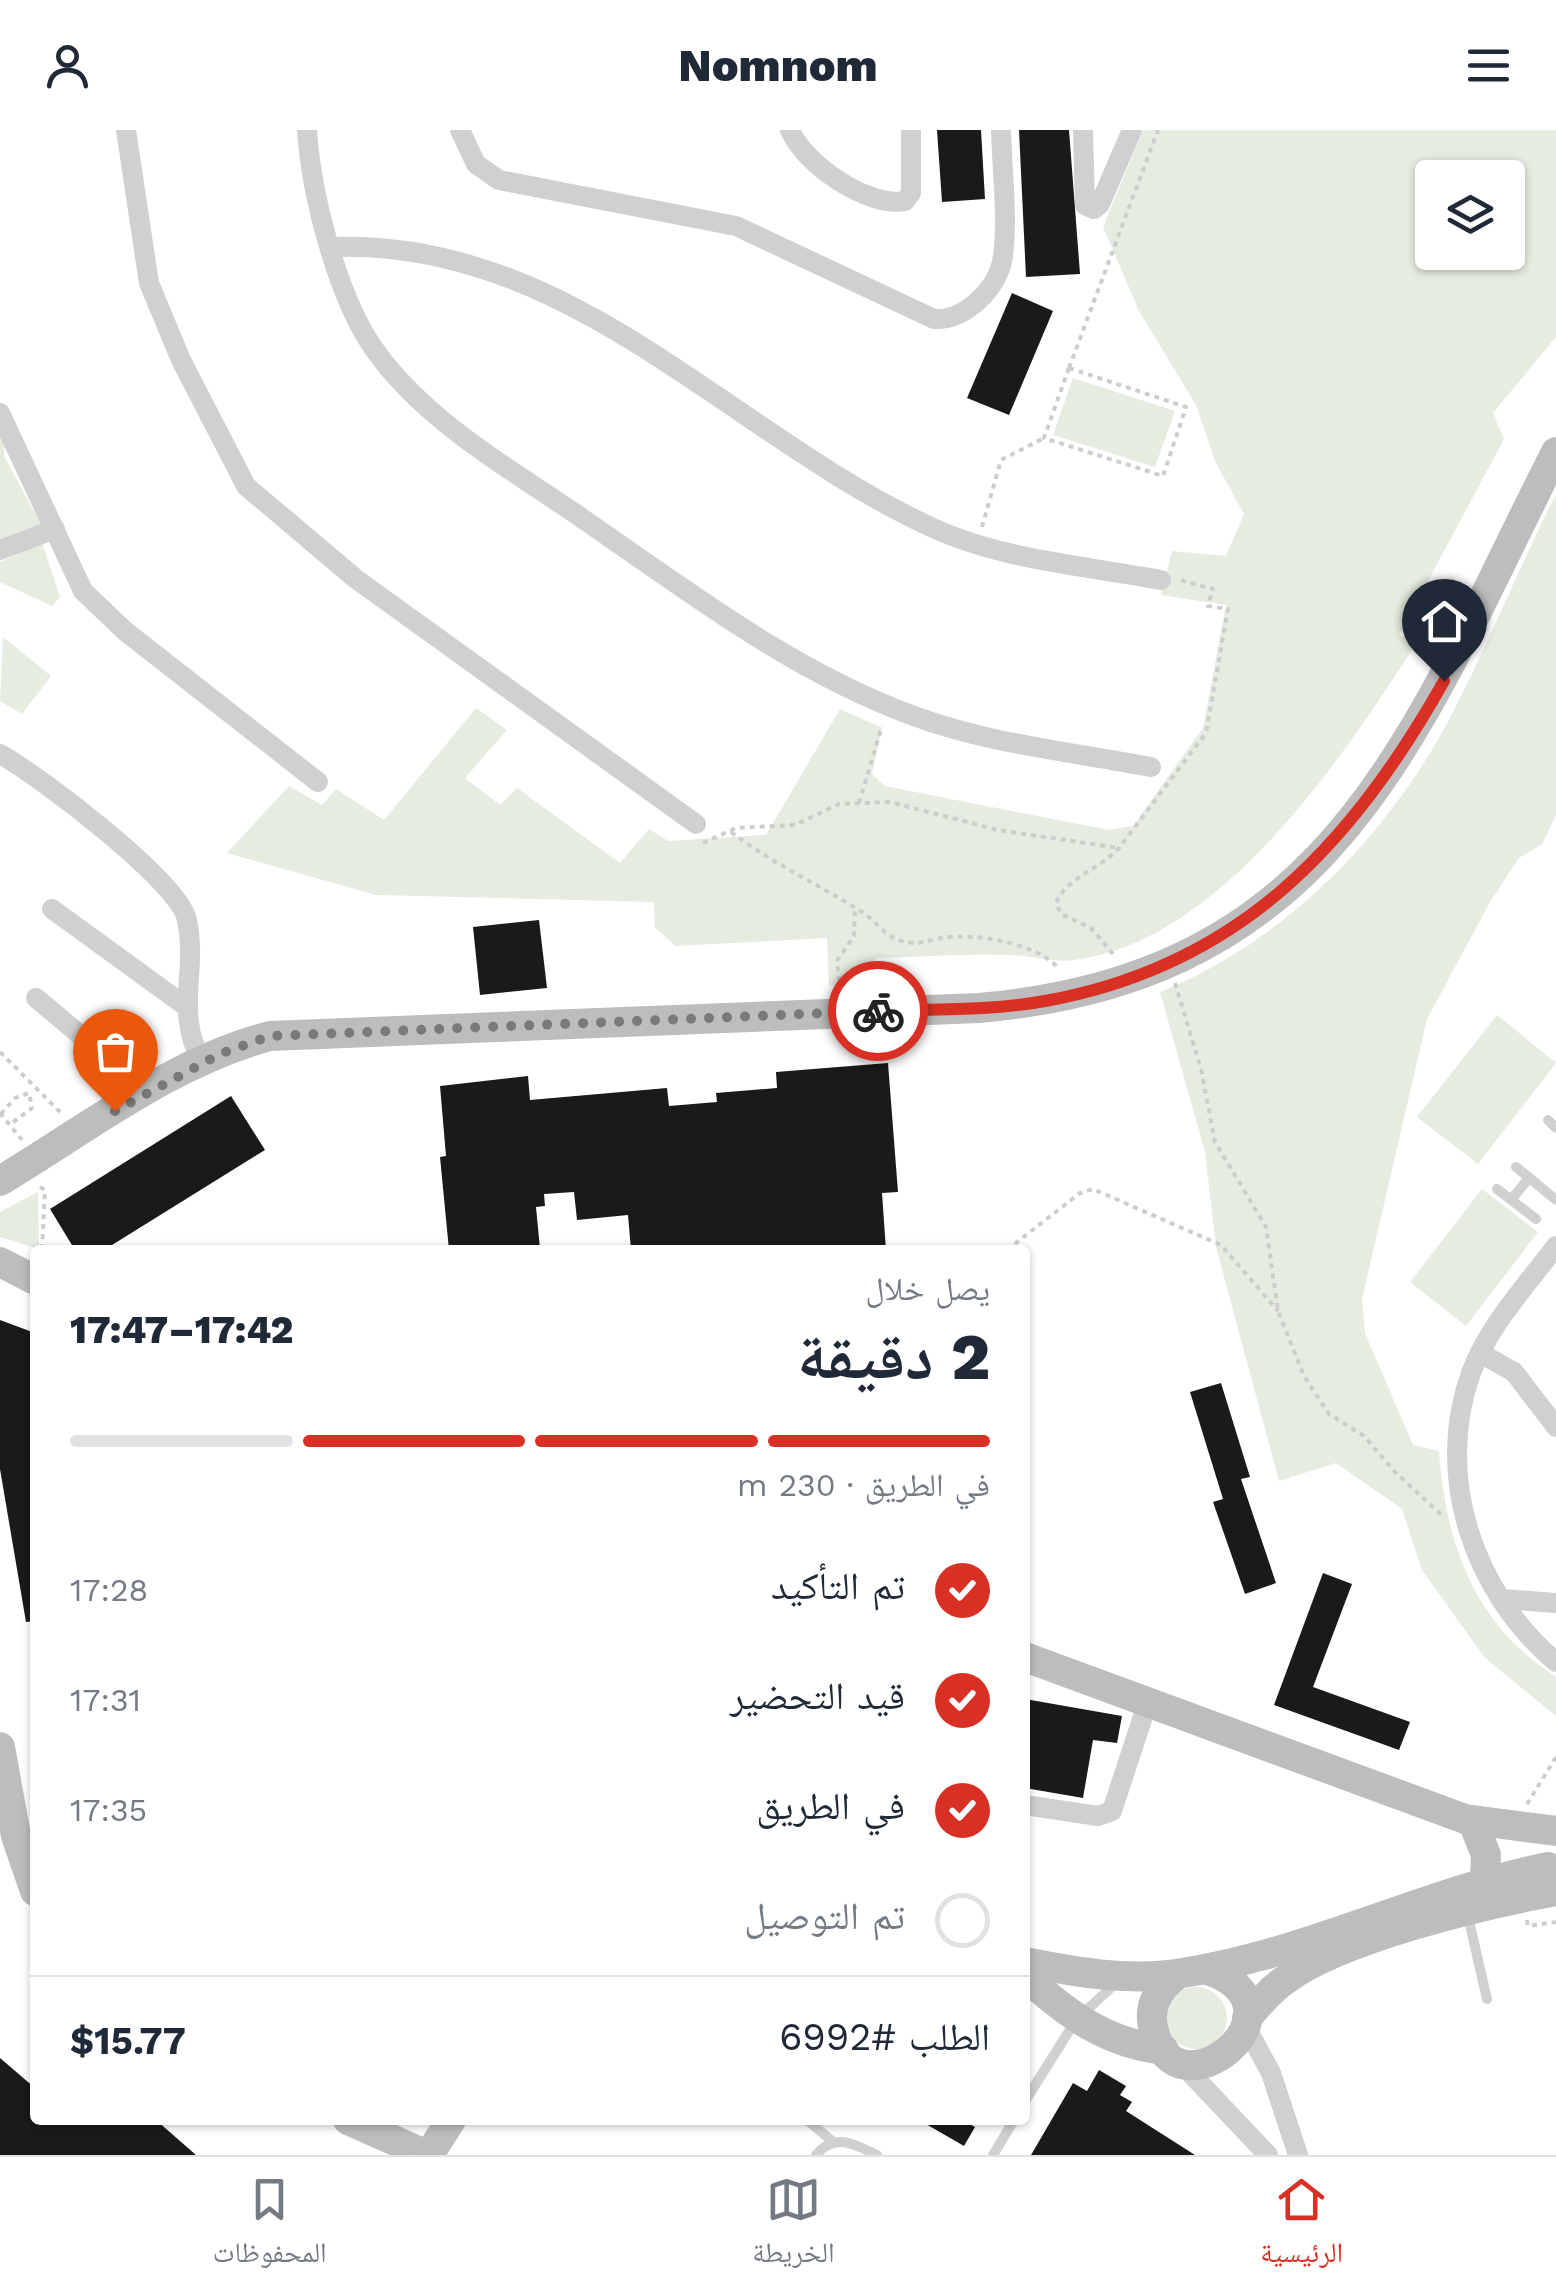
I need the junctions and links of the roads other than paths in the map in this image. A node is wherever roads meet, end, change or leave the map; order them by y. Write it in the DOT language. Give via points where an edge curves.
graph roads {
  1 [pos="126,130"];
  2 [pos="307,130"];
  3 [pos="460,130"];
  4 [pos="790,130"];
  5 [pos="911,130"];
  6 [pos="1001,130"];
  7 [pos="1084,130"];
  8 [pos="1132,130"];
  9 [pos="332,247"];
  10 [pos="0,412"];
  11 [pos="1556,452"];
  12 [pos="55,528"];
  13 [pos="0,550"];
  14 [pos="1161,580"];
  15 [pos="0,754"];
  16 [pos="1152,767"];
  17 [pos="318,782"];
  18 [pos="696,824"];
  19 [pos="52,909"];
  20 [pos="36,998"];
  21 [pos="184,1005"];
  22 [pos="202,1063"];
  23 [pos="148,1092"];
  24 [pos="1516,1168"];
  25 [pos="1529,1178"];
  26 [pos="13,1187"];
  27 [pos="1497,1188"];
  28 [pos="1512,1200"];
  29 [pos="1556,1200"];
  30 [pos="1536,1219"];
  31 [pos="1556,1246"];
  32 [pos="0,1262"];
  33 [pos="0,1276"];
  34 [pos="30,1278"];
  35 [pos="30,1280"];
  36 [pos="1480,1353"];
  37 [pos="1556,1427"];
  38 [pos="1502,1600"];
  39 [pos="1556,1603"];
  40 [pos="1030,1659"];
  41 [pos="1556,1662"];
  42 [pos="1148,1701"];
  43 [pos="0,1747"];
  44 [pos="1030,1806"];
  45 [pos="1470,1823"];
  46 [pos="1556,1831"];
  47 [pos="1553,1869"];
  48 [pos="30,1877"];
  49 [pos="1485,1882"];
  50 [pos="1467,1912"];
  51 [pos="1030,1963"];
  52 [pos="1193,1972"];
  53 [pos="1122,1977"];
  54 [pos="1030,1980"];
  55 [pos="1487,1999"];
  56 [pos="1076,2020"];
  57 [pos="1246,2023"];
  58 [pos="1170,2054"];
  59 [pos="1030,2093"];
  60 [pos="359,2125"];
  61 [pos="448,2125"];
  62 [pos="813,2125"];
  63 [pos="1011,2125"];
  64 [pos="832,2141"];
  65 [pos="428,2155"];
  66 [pos="816,2155"];
  67 [pos="877,2155"];
  68 [pos="993,2155"];
  69 [pos="1268,2155"];
  70 [pos="1298,2155"];
  1 -- 18 [label="street" via="149,283 246,486 356,579"];
  2 -- 9 [label="street"];
  3 -- 6 [label="street" via="476,164 499,180 736,226 947,320 969,310 1000,266"];
  4 -- 5 [label="street" via="803,151 871,201 894,203 911,193"];
  7 -- 8 [label="street" via="1085,204 1094,209"];
  9 -- 14 [label="street" via="379,245 439,256 560,299 891,506 976,546"];
  9 -- 16 [label="street" via="374,350 429,410 756,637 888,706 981,734"];
  10 -- 12 [label="street"];
  11 -- 22 [label="street" via="1444,681 1372,794 1274,900 1170,964 1080,994 1011,1006 290,1034 250,1041"];
  12 -- 13 [label="street"];
  12 -- 17 [label="street" via="83,591 102,611"];
  15 -- 21 [label="street" via="175,894 188,926"];
  19 -- 21 [label="street"];
  20 -- 23 [label="street"];
  21 -- 22 [label="street"];
  22 -- 23 [label="street"];
  23 -- 26 [label="street"];
  24 -- 25 [label="lane"];
  25 -- 28 [label="lane"];
  25 -- 29 [label="lane"];
  27 -- 28 [label="lane"];
  28 -- 30 [label="lane"];
  31 -- 36 [label="street"];
  32 -- 34 [label="street"];
  33 -- 35 [label="street"];
  36 -- 37 [label="street" via="1514,1372"];
  36 -- 38 [label="street" via="1465,1396 1455,1478 1468,1528"];
  38 -- 39 [label="street"];
  38 -- 41 [label="street"];
  40 -- 42 [label="street"];
  42 -- 44 [label="street" via="1112,1810 1098,1816"];
  42 -- 45 [label="street"];
  43 -- 48 [label="street"];
  45 -- 46 [label="street"];
  45 -- 47 [label="street"];
  45 -- 49 [label="street" via="1486,1855"];
  47 -- 49 [label="street"];
  47 -- 50 [label="street"];
  49 -- 52 [label="street" via="1270,1954"];
  50 -- 55 [label="lane"];
  50 -- 57 [label="street" via="1319,1960 1284,1980"];
  51 -- 53 [label="street"];
  52 -- 53 [label="street"];
  52 -- 57 [label="street" via="1232,1982"];
  52 -- 58 [label="street" via="1157,1995 1152,2008 1152,2024"];
  53 -- 56 [label="lane"];
  54 -- 56 [label="street"];
  56 -- 58 [label="street" via="1133,2046"];
  56 -- 59 [label="lane"];
  57 -- 58 [label="street" via="1219,2060 1205,2064"];
  57 -- 70 [label="street" via="1272,2073"];
  58 -- 69 [label="street"];
  60 -- 65 [label="street"];
  61 -- 65 [label="street"];
  62 -- 64 [label="lane"];
  63 -- 68 [label="lane"];
  64 -- 66 [label="lane"];
  64 -- 67 [label="lane"];
}
